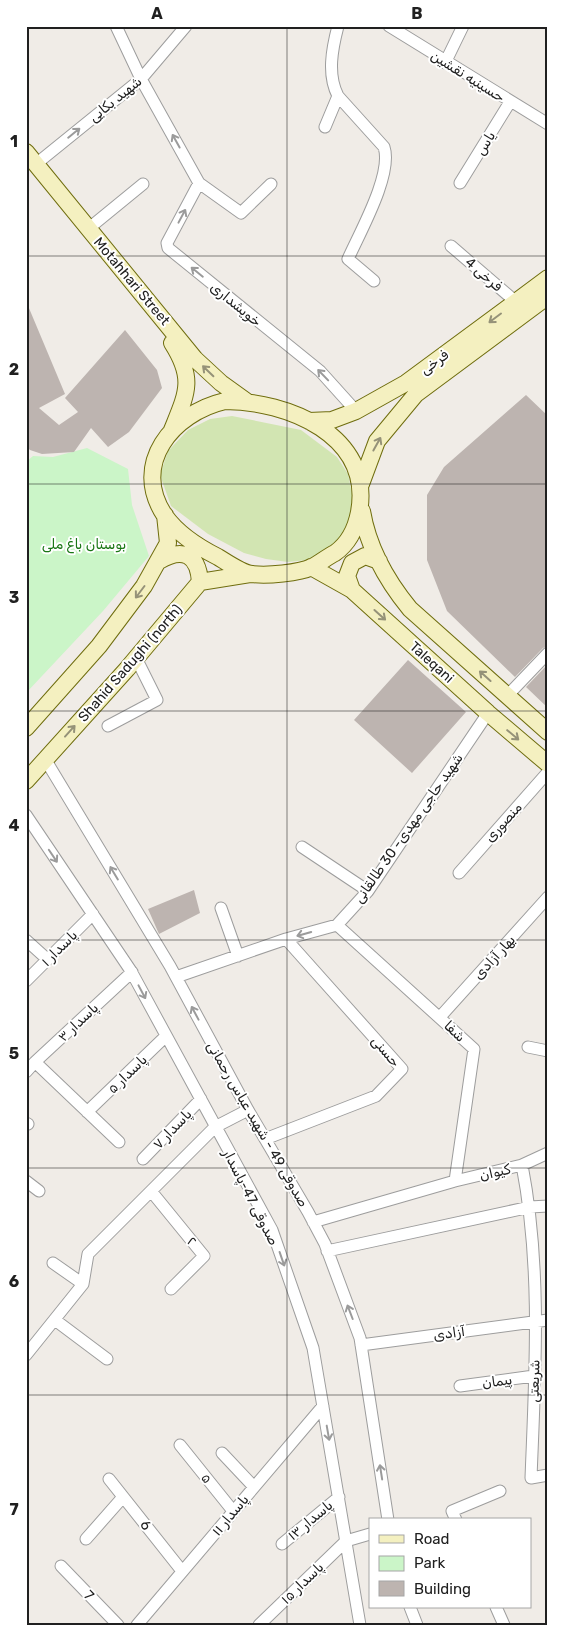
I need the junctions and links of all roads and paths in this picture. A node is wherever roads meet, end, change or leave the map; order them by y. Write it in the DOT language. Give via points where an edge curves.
graph roads {
  1 [pos="116,26"];
  2 [pos="186,26"];
  3 [pos="338,26"];
  4 [pos="389,26"];
  5 [pos="463,26"];
  6 [pos="446,63"];
  7 [pos="141,79"];
  8 [pos="338,96"];
  9 [pos="510,102"];
  10 [pos="548,124"];
  11 [pos="324,127"];
  12 [pos="29,161"];
  13 [pos="460,183"];
  14 [pos="143,184"];
  15 [pos="199,184"];
  16 [pos="271,184"];
  17 [pos="88,229"];
  18 [pos="451,246"];
  19 [pos="548,278"];
  20 [pos="374,281"];
  21 [pos="548,296"];
  22 [pos="516,302"];
  23 [pos="246,401"];
  24 [pos="356,411"];
  25 [pos="309,421"];
  26 [pos="171,433"];
  27 [pos="360,495"];
  28 [pos="165,516"];
  29 [pos="379,560"];
  30 [pos="159,561"];
  31 [pos="311,567"];
  32 [pos="250,574"];
  33 [pos="200,582"];
  34 [pos="352,590"];
  35 [pos="548,653"];
  36 [pos="136,658"];
  37 [pos="507,696"];
  38 [pos="488,713"];
  39 [pos="108,726"];
  40 [pos="26,728"];
  41 [pos="548,732"];
  42 [pos="45,759"];
  43 [pos="548,764"];
  44 [pos="548,772"];
  45 [pos="26,781"];
  46 [pos="26,815"];
  47 [pos="302,847"];
  48 [pos="459,873"];
  49 [pos="368,891"];
  50 [pos="548,897"];
  51 [pos="221,908"];
  52 [pos="93,914"];
  53 [pos="337,925"];
  54 [pos="286,939"];
  55 [pos="26,940"];
  56 [pos="238,956"];
  57 [pos="47,959"];
  58 [pos="132,972"];
  59 [pos="176,977"];
  60 [pos="26,981"];
  61 [pos="440,1017"];
  62 [pos="166,1036"];
  63 [pos="528,1047"];
  64 [pos="548,1051"];
  65 [pos="35,1062"];
  66 [pos="26,1072"];
  67 [pos="200,1099"];
  68 [pos="248,1110"];
  69 [pos="87,1112"];
  70 [pos="215,1127"];
  71 [pos="265,1139"];
  72 [pos="119,1142"];
  73 [pos="548,1153"];
  74 [pos="144,1159"];
  75 [pos="522,1165"];
  76 [pos="26,1181"];
  77 [pos="454,1181"];
  78 [pos="39,1191"];
  79 [pos="151,1191"];
  80 [pos="548,1206"];
  81 [pos="530,1207"];
  82 [pos="313,1222"];
  83 [pos="327,1251"];
  84 [pos="53,1263"];
  85 [pos="83,1284"];
  86 [pos="171,1288"];
  87 [pos="55,1320"];
  88 [pos="542,1321"];
  89 [pos="361,1345"];
  90 [pos="26,1355"];
  91 [pos="108,1359"];
  92 [pos="534,1376"];
  93 [pos="460,1386"];
  94 [pos="323,1406"];
  95 [pos="180,1446"];
  96 [pos="222,1453"];
  97 [pos="548,1474"];
  98 [pos="109,1480"];
  99 [pos="254,1487"];
  100 [pos="500,1491"];
  101 [pos="123,1497"];
  102 [pos="339,1497"];
  103 [pos="233,1511"];
  104 [pos="388,1518"];
  105 [pos="455,1518"];
  106 [pos="369,1534"];
  107 [pos="86,1539"];
  108 [pos="351,1539"];
  109 [pos="282,1544"];
  110 [pos="61,1566"];
  111 [pos="182,1571"];
  112 [pos="410,1608"];
  113 [pos="496,1608"];
  114 [pos="118,1625"];
  115 [pos="137,1625"];
  116 [pos="259,1625"];
  117 [pos="360,1625"];
  118 [pos="416,1625"];
  119 [pos="504,1625"];
  1 -- 7 [label="street"];
  2 -- 7 [label="street, شهید بکایی"];
  3 -- 8 [label="street" via="331,62"];
  4 -- 6 [label="street, حسینیه نقشین"];
  5 -- 6 [label="street"];
  6 -- 9 [label="street, حسینیه نقشین"];
  12 -- 7 [label="street, شهید بکایی, one-way"];
  15 -- 7 [label="street, one-way"];
  8 -- 11 [label="street"];
  8 -- 20 [label="street" via="384,147 387,155 384,177 348,259"];
  9 -- 10 [label="street, حسینیه نقشین"];
  9 -- 13 [label="street, یاس"];
  12 -- 17 [label="main road, Motahhari Street"];
  12 -- 26 [label="main road, Motahhari Street" via="184,361 188,384"];
  14 -- 17 [label="street"];
  15 -- 16 [label="street" via="241,213"];
  24 -- 15 [label="street, خویشداری, one-way" via="320,371 168,248 167,243"];
  23 -- 17 [label="main road, Motahhari Street, one-way" via="196,359"];
  18 -- 22 [label="street, فرخی 4"];
  19 -- 22 [label="main road, فرخی"];
  27 -- 21 [label="main road, فرخی, one-way" via="377,441 416,394"];
  22 -- 24 [label="main road, فرخی, one-way" via="406,383"];
  23 -- 25 [label="main road, Taleqani"];
  23 -- 26 [label="main road" via="224,401 204,406"];
  24 -- 25 [label="main road, فرخی" via="332,420"];
  25 -- 27 [label="main road, Taleqani" via="333,435 346,449 357,469"];
  26 -- 28 [label="main road" via="159,446 151,473"];
  27 -- 29 [label="main road, Taleqani" via="365,530"];
  27 -- 31 [label="main road" via="356,528 341,548"];
  28 -- 30 [label="main road" via="168,542"];
  28 -- 32 [label="main road" via="207,552"];
  29 -- 34 [label="main road" via="365,556 352,563 347,576"];
  37 -- 29 [label="main road, Taleqani, one-way" via="410,609 395,591"];
  30 -- 33 [label="main road" via="172,553 188,555 199,566"];
  30 -- 40 [label="main road, one-way" via="99,646"];
  31 -- 32 [label="main road"];
  31 -- 34 [label="main road, Taleqani"];
  32 -- 33 [label="main road"];
  33 -- 36 [label="main road, Shahid Sadughi (north)"];
  34 -- 38 [label="main road, Taleqani, one-way"];
  35 -- 37 [label="street"];
  36 -- 39 [label="street" via="157,700"];
  42 -- 36 [label="main road, Shahid Sadughi (north), one-way"];
  37 -- 41 [label="main road, Taleqani"];
  38 -- 43 [label="main road, Taleqani, one-way"];
  38 -- 49 [label="street, شهید حاجی مهدی- 30 طالقانی"];
  42 -- 45 [label="main road, Shahid Sadughi (north)"];
  59 -- 42 [label="street, صدوقی 49 - شهید عباس رحمانی, one-way"];
  44 -- 48 [label="street, منصوری"];
  46 -- 52 [label="street, صدوقی 47-پاسدار, one-way"];
  47 -- 49 [label="street"];
  49 -- 53 [label="street, شهید حاجی مهدی- 30 طالقانی"];
  50 -- 61 [label="street, بهار آزادی"];
  51 -- 56 [label="street"];
  52 -- 57 [label="street, پاسدار ۱"];
  52 -- 58 [label="street, صدوقی 47-پاسدار"];
  53 -- 54 [label="street, one-way"];
  53 -- 61 [label="street, شفا"];
  54 -- 56 [label="street"];
  54 -- 71 [label="street, حسنی" via="402,1069 376,1096"];
  55 -- 57 [label="street"];
  56 -- 59 [label="street"];
  57 -- 60 [label="street, پاسدار ۱"];
  58 -- 62 [label="street, صدوقی 47-پاسدار, one-way"];
  58 -- 65 [label="street, پاسدار ۳"];
  68 -- 59 [label="street, صدوقی 49 - شهید عباس رحمانی, one-way"];
  61 -- 77 [label="street, شفا" via="474,1049"];
  62 -- 67 [label="street, صدوقی 47-پاسدار"];
  62 -- 69 [label="street, پاسدار ۵"];
  63 -- 64 [label="street"];
  65 -- 66 [label="street, پاسدار ۳"];
  65 -- 69 [label="street"];
  67 -- 70 [label="street, صدوقی 47-پاسدار"];
  67 -- 74 [label="street, پاسدار ۷"];
  68 -- 70 [label="street"];
  68 -- 71 [label="street, صدوقی 49 - شهید عباس رحمانی"];
  69 -- 72 [label="street"];
  70 -- 79 [label="street"];
  70 -- 94 [label="street, صدوقی 47-پاسدار, one-way" via="272,1230 313,1348"];
  71 -- 82 [label="street, صدوقی 49 - شهید عباس رحمانی"];
  73 -- 75 [label="street"];
  75 -- 77 [label="street, کیوان"];
  75 -- 81 [label="street, کیوان"];
  76 -- 78 [label="street"];
  77 -- 82 [label="street, کیوان"];
  79 -- 85 [label="street" via="88,1254"];
  79 -- 86 [label="street, ۲" via="204,1256"];
  80 -- 81 [label="street"];
  81 -- 83 [label="street"];
  81 -- 88 [label="street, شریعتی"];
  82 -- 83 [label="street, صدوقی 49 - شهید عباس رحمانی"];
  89 -- 83 [label="street, صدوقی 49 - شهید عباس رحمانی, one-way"];
  84 -- 85 [label="street"];
  85 -- 87 [label="street"];
  87 -- 90 [label="street"];
  87 -- 91 [label="street"];
  88 -- 89 [label="street, آزادی"];
  88 -- 92 [label="street, شریعتی"];
  104 -- 89 [label="street, صدوقی 49 - شهید عباس رحمانی, one-way"];
  92 -- 93 [label="street, پیمان"];
  92 -- 97 [label="street, شریعتی" via="531,1478"];
  94 -- 99 [label="street, پاسدار ۱۱"];
  94 -- 102 [label="street, صدوقی 47-پاسدار, one-way"];
  95 -- 103 [label="street, ۵"];
  96 -- 99 [label="street"];
  98 -- 101 [label="street, 6"];
  99 -- 103 [label="street, پاسدار ۱۱"];
  100 -- 105 [label="street" via="452,1511"];
  101 -- 107 [label="street"];
  101 -- 111 [label="street, 6"];
  102 -- 108 [label="street, صدوقی 47-پاسدار"];
  102 -- 109 [label="street, پاسدار ۱۳"];
  103 -- 111 [label="street, پاسدار ۱۱"];
  106 -- 108 [label="street"];
  108 -- 116 [label="street, پاسدار ۱۵"];
  108 -- 117 [label="street, صدوقی 47-پاسدار"];
  110 -- 114 [label="street, 7"];
  111 -- 115 [label="street, پاسدار ۱۱"];
  112 -- 118 [label="street"];
  113 -- 119 [label="street"];
}
